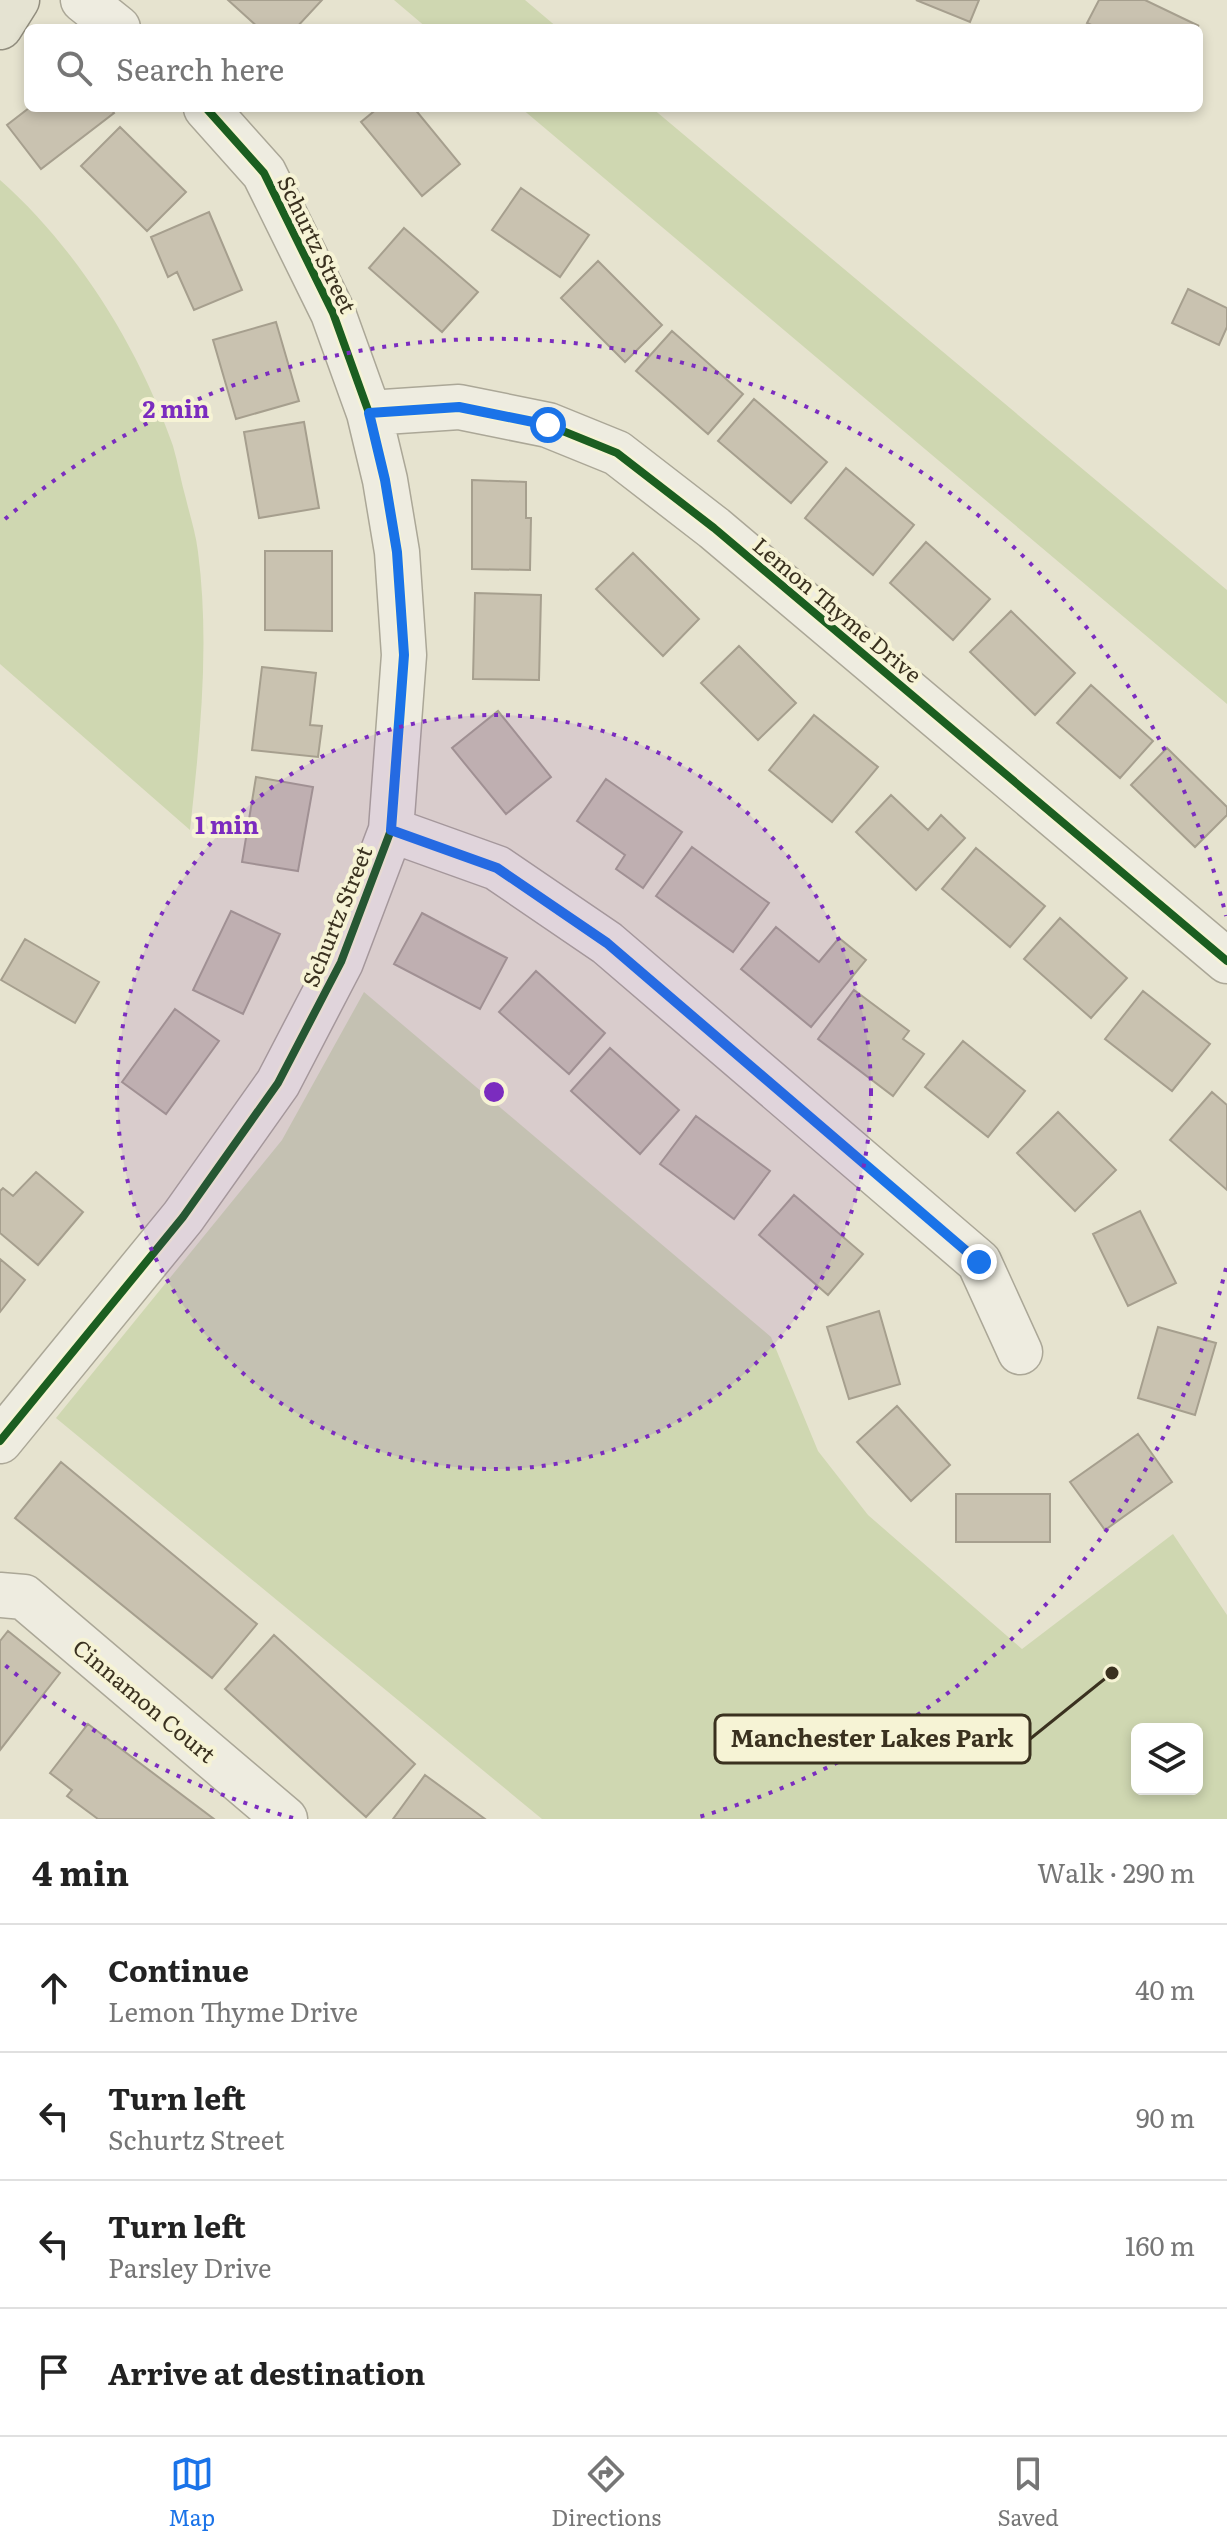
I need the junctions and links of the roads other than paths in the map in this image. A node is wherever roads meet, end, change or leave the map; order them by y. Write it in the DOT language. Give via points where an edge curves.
graph roads {
  1 [pos="17,0"];
  2 [pos="83,0"];
  3 [pos="113,24"];
  4 [pos="0,27"];
  5 [pos="210,112"];
  6 [pos="369,413"];
  7 [pos="391,830"];
  8 [pos="1227,961"];
  9 [pos="1020,1352"];
  10 [pos="0,1441"];
  11 [pos="0,1595"];
  12 [pos="285,1819"];
  1 -- 4 [label="main road"];
  2 -- 3 [label="street"];
  5 -- 6 [label="street, Schurtz Street" via="264,173 333,313"];
  6 -- 7 [label="street, Schurtz Street" via="397,552 404,655"];
  6 -- 8 [label="street, Lemon Thyme Drive" via="459,407 548,425 617,453 714,528"];
  7 -- 9 [label="street" via="497,868 607,943 979,1262"];
  7 -- 10 [label="street, Schurtz Street" via="341,962 278,1083 183,1217"];
  11 -- 12 [label="street, Cinnamon Court" via="24,1597"];
}
